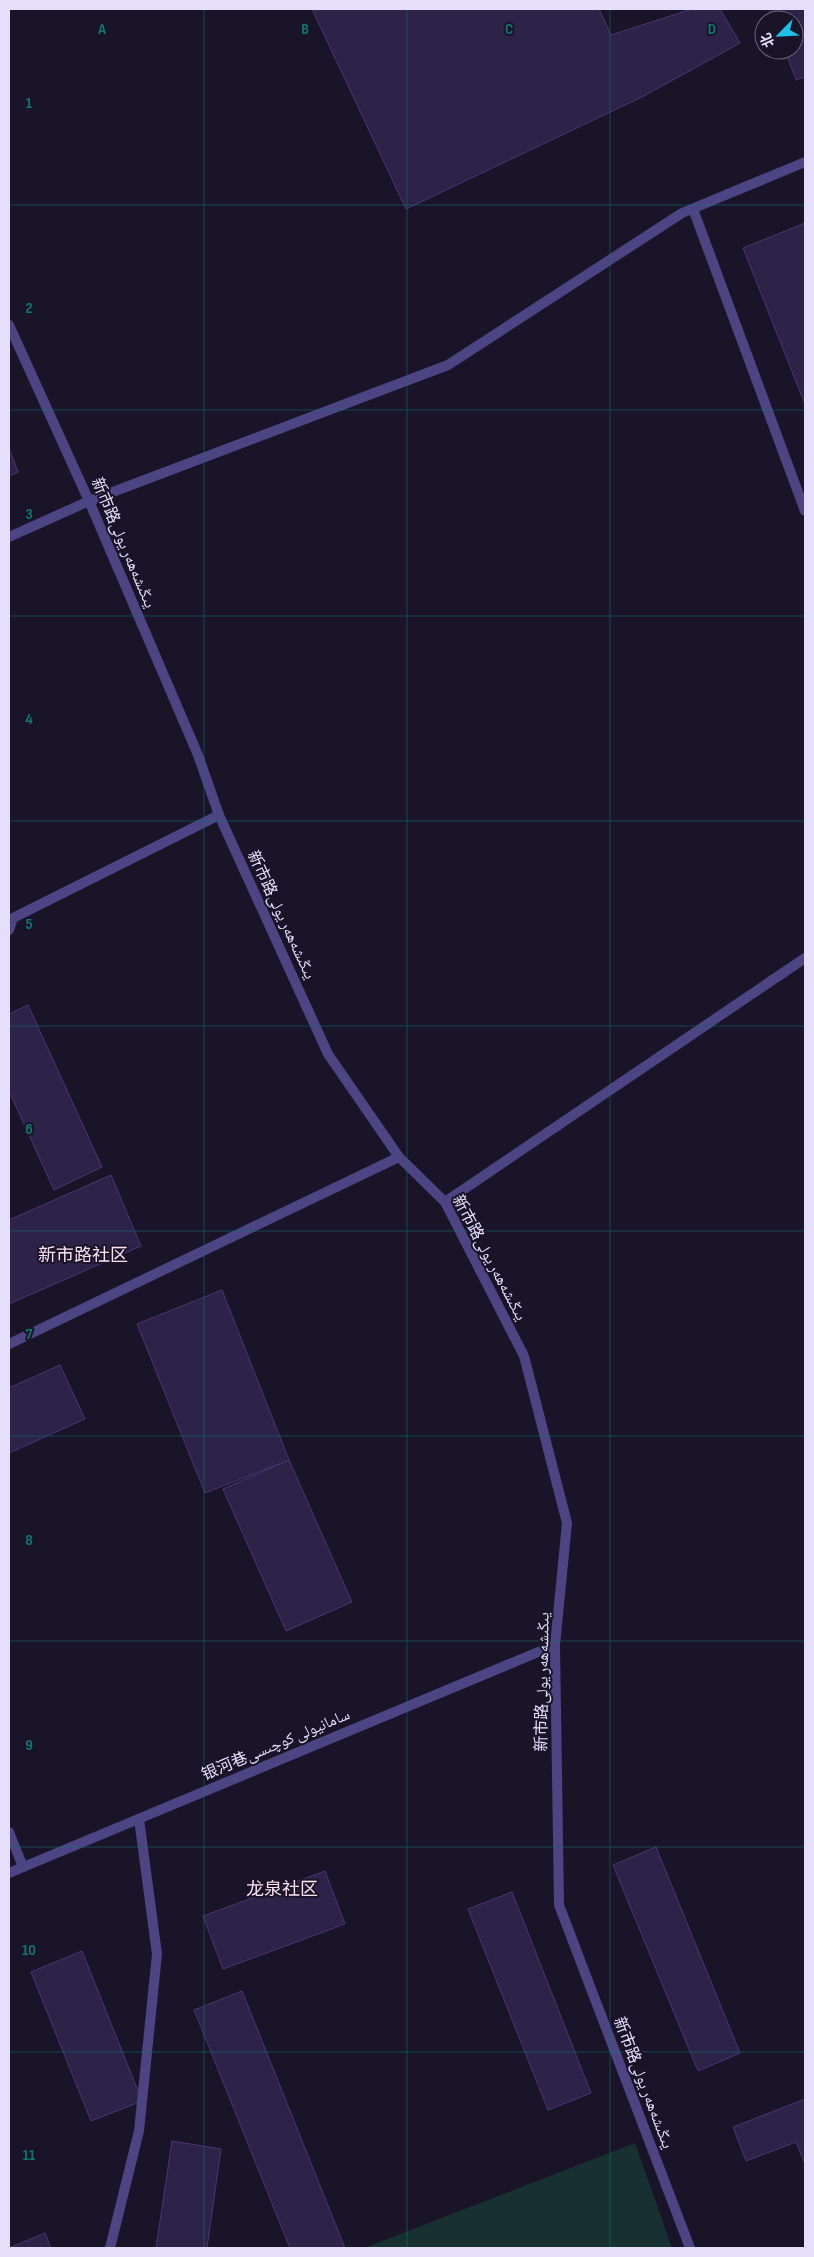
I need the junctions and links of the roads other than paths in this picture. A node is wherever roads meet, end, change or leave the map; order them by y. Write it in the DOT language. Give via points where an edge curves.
graph roads {
  1 [pos="805,162"];
  2 [pos="693,209"];
  3 [pos="9,325"];
  4 [pos="89,501"];
  5 [pos="805,510"];
  6 [pos="9,537"];
  7 [pos="219,815"];
  8 [pos="9,930"];
  9 [pos="805,958"];
  10 [pos="399,1157"];
  11 [pos="445,1202"];
  12 [pos="9,1344"];
  13 [pos="555,1645"];
  14 [pos="139,1819"];
  15 [pos="9,1832"];
  16 [pos="23,1867"];
  17 [pos="9,1873"];
  18 [pos="110,2248"];
  19 [pos="690,2248"];
  1 -- 2 [label="street"];
  2 -- 4 [label="street" via="682,213 448,365"];
  2 -- 5 [label="street"];
  3 -- 4 [label="street, 新市路يىڭىشەھەر يولى"];
  4 -- 6 [label="street"];
  4 -- 7 [label="street, 新市路يىڭىشەھەر يولى" via="198,756"];
  7 -- 8 [label="street" via="13,918"];
  7 -- 10 [label="street, 新市路يىڭىشەھەر يولى" via="328,1054"];
  9 -- 11 [label="street"];
  10 -- 11 [label="street, 新市路يىڭىشەھەر يولى"];
  10 -- 12 [label="street"];
  11 -- 13 [label="street, 新市路يىڭىشەھەر يولى" via="524,1356 567,1523"];
  13 -- 14 [label="street, 银河巷سامانيولى كوچىسى"];
  13 -- 19 [label="street, 新市路يىڭىشەھەر يولى" via="559,1905"];
  14 -- 16 [label="street, 银河巷سامانيولى كوچىسى"];
  14 -- 18 [label="street" via="157,1954 139,2131"];
  15 -- 16 [label="street"];
  16 -- 17 [label="street, 银河巷سامانيولى كوچىسى"];
}
